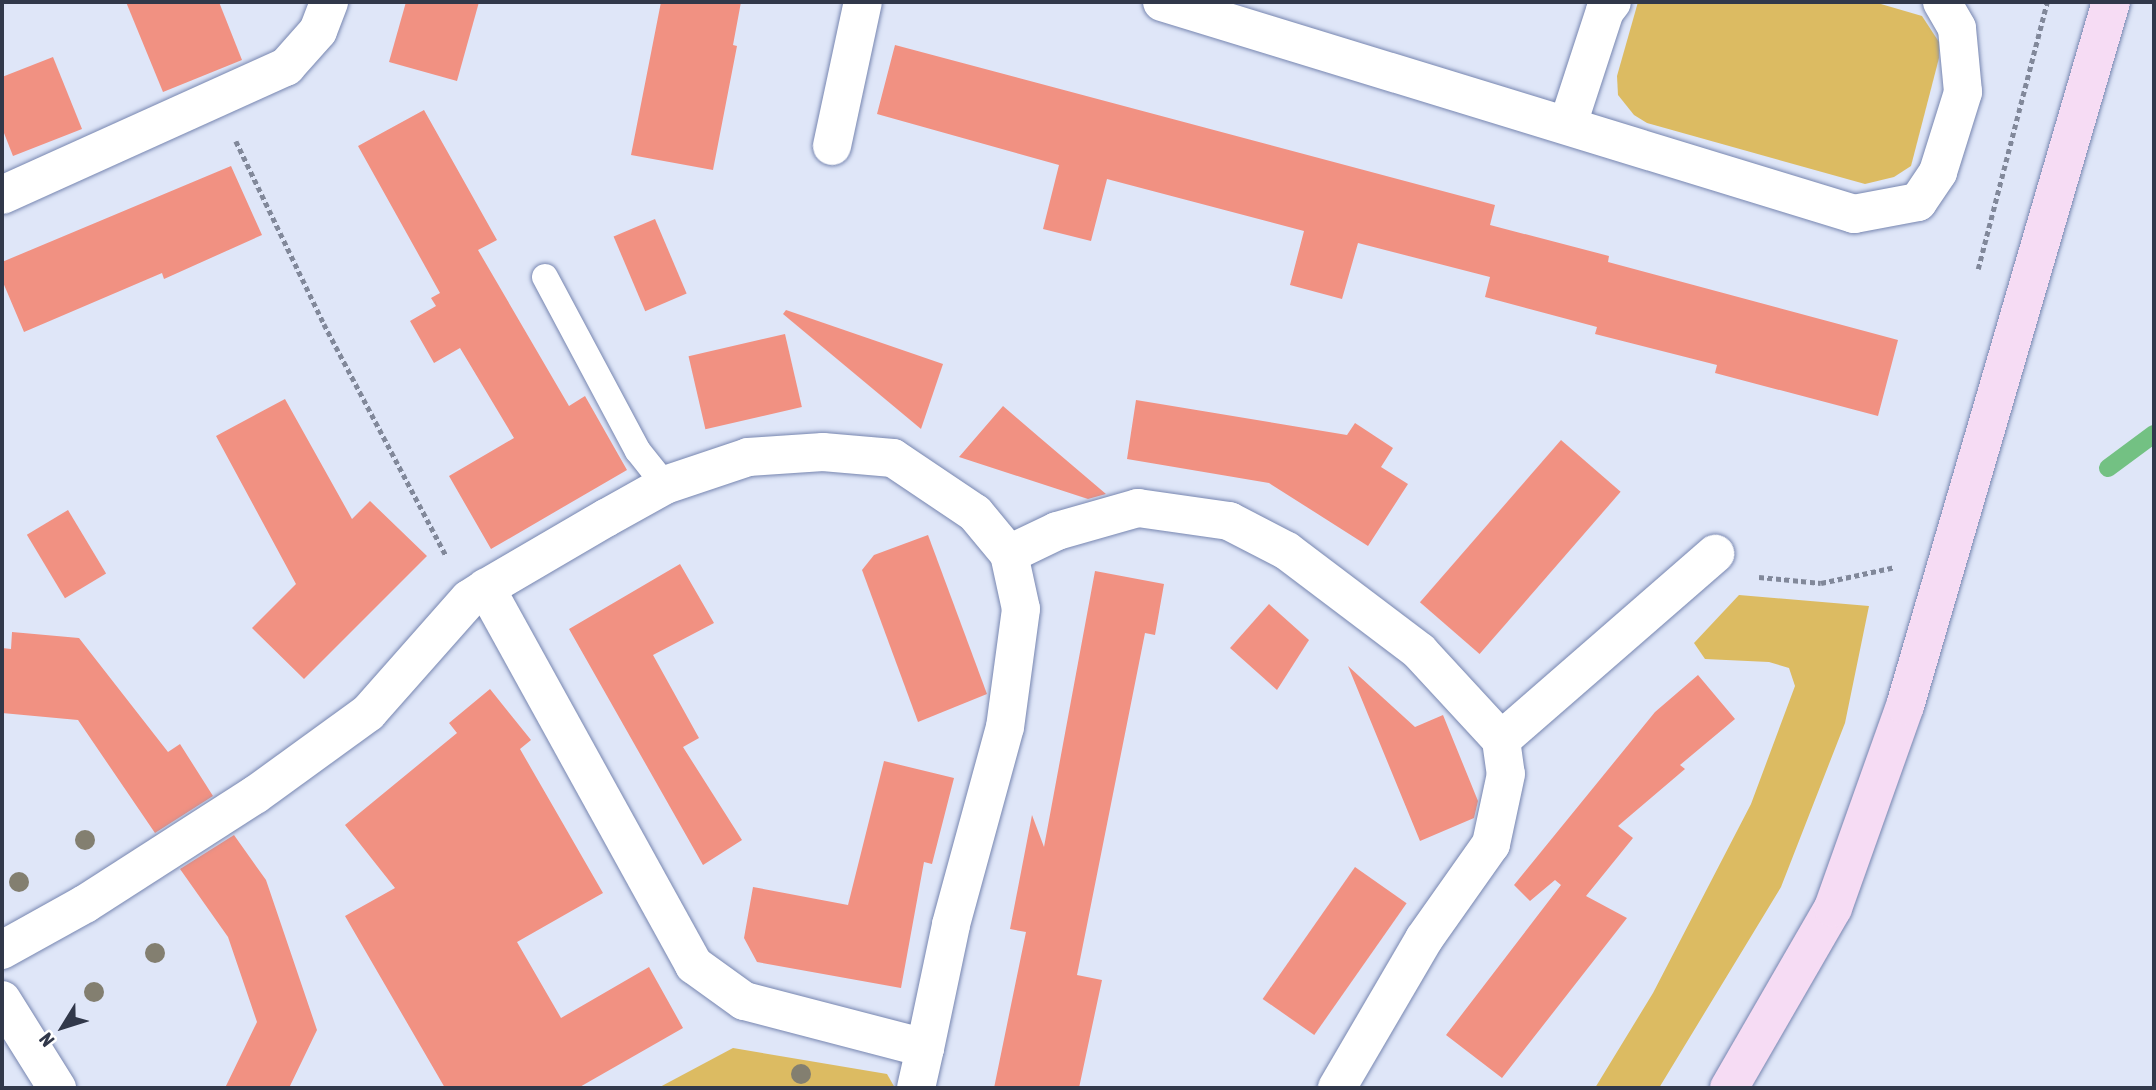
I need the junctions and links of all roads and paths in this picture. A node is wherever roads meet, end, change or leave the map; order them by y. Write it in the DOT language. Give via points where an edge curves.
graph roads {
  1 [pos="329,2"];
  2 [pos="863,2"];
  3 [pos="1163,2"];
  4 [pos="1612,2"];
  5 [pos="1942,2"];
  6 [pos="2047,2"];
  7 [pos="2111,2"];
  8 [pos="214,97"];
  9 [pos="1568,124"];
  10 [pos="832,146"];
  11 [pos="2,195"];
  12 [pos="545,277"];
  13 [pos="1975,283"];
  14 [pos="664,485"];
  15 [pos="1009,554"];
  16 [pos="1715,554"];
  17 [pos="1902,565"];
  18 [pos="478,594"];
  19 [pos="1501,740"];
  20 [pos="2,950"];
  21 [pos="2,1000"];
  22 [pos="925,1048"];
  23 [pos="57,1088"];
  24 [pos="916,1088"];
  25 [pos="1336,1088"];
  26 [pos="1729,1088"];
  1 -- 8 [label="street" via="318,31 286,67"];
  2 -- 10 [label="street"];
  3 -- 9 [label="street"];
  4 -- 9 [label="street" via="1605,11"];
  5 -- 9 [label="street" via="1957,28 1963,92 1938,172 1918,202 1854,214"];
  6 -- 13 [label="path"];
  7 -- 26 [label="street" via="1905,706 1833,908"];
  8 -- 11 [label="street"];
  8 -- 18 [label="path" via="324,324"];
  12 -- 14 [label="lane" via="638,451"];
  14 -- 15 [label="street" via="748,457 823,453 893,457 975,513"];
  14 -- 18 [label="street"];
  15 -- 19 [label="street" via="1057,531 1138,508 1229,521 1287,551 1419,651"];
  15 -- 22 [label="street" via="1021,609 1005,727 951,925"];
  16 -- 17 [label="path" via="1743,575 1821,583"];
  16 -- 19 [label="street"];
  18 -- 20 [label="street" via="368,713 244,802 85,904"];
  18 -- 22 [label="street" via="694,965 744,1001"];
  19 -- 25 [label="street" via="1506,774 1491,844 1424,939"];
  21 -- 23 [label="street"];
  22 -- 24 [label="street"];
}
